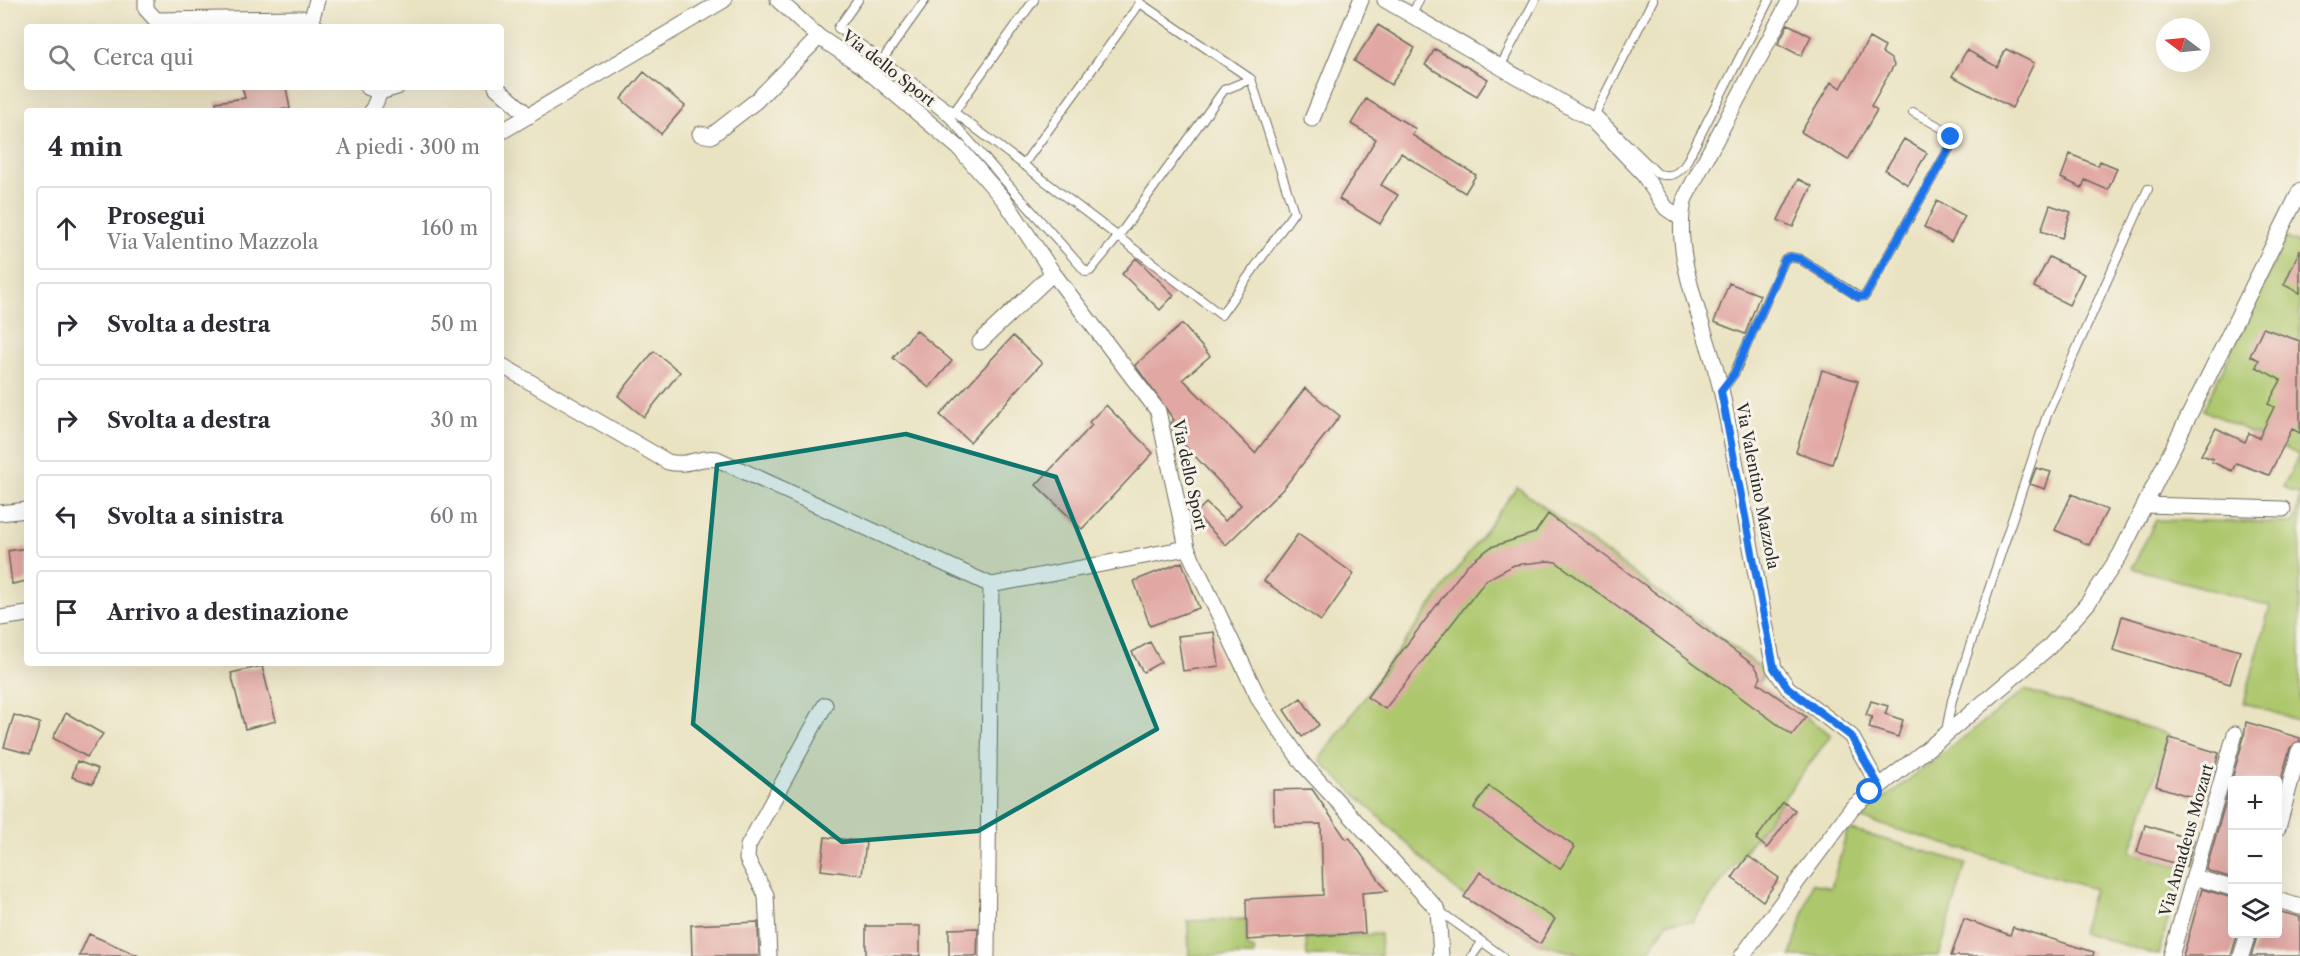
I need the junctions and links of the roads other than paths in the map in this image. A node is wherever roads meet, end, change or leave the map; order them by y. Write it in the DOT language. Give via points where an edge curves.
graph roads {
  1 [pos="146,0"];
  2 [pos="317,0"];
  3 [pos="724,0"];
  4 [pos="778,0"];
  5 [pos="858,0"];
  6 [pos="925,0"];
  7 [pos="1034,0"];
  8 [pos="1362,0"];
  9 [pos="1385,0"];
  10 [pos="1419,0"];
  11 [pos="1535,0"];
  12 [pos="1653,0"];
  13 [pos="1769,0"];
  14 [pos="1790,0"];
  15 [pos="1139,2"];
  16 [pos="1412,15"];
  17 [pos="314,24"];
  18 [pos="819,37"];
  19 [pos="882,59"];
  20 [pos="1501,65"];
  21 [pos="1251,79"];
  22 [pos="374,90"];
  23 [pos="499,90"];
  24 [pos="892,90"];
  25 [pos="372,108"];
  26 [pos="954,112"];
  27 [pos="1913,112"];
  28 [pos="529,116"];
  29 [pos="1594,117"];
  30 [pos="1312,119"];
  31 [pos="504,130"];
  32 [pos="700,135"];
  33 [pos="1023,165"];
  34 [pos="2148,189"];
  35 [pos="2300,191"];
  36 [pos="1679,217"];
  37 [pos="2294,219"];
  38 [pos="1118,237"];
  39 [pos="1053,273"];
  40 [pos="980,342"];
  41 [pos="504,367"];
  42 [pos="1721,391"];
  43 [pos="2145,505"];
  44 [pos="2283,509"];
  45 [pos="24,510"];
  46 [pos="0,513"];
  47 [pos="1187,548"];
  48 [pos="991,585"];
  49 [pos="24,614"];
  50 [pos="0,618"];
  51 [pos="825,705"];
  52 [pos="1945,735"];
  53 [pos="2235,735"];
  54 [pos="2299,751"];
  55 [pos="1879,786"];
  56 [pos="2282,810"];
  57 [pos="2194,877"];
  58 [pos="2228,887"];
  59 [pos="2282,902"];
  60 [pos="2300,907"];
  61 [pos="1438,910"];
  62 [pos="2246,938"];
  63 [pos="1482,942"];
  64 [pos="1745,954"];
  65 [pos="769,956"];
  66 [pos="987,956"];
  67 [pos="1441,956"];
  68 [pos="1472,956"];
  69 [pos="1502,956"];
  70 [pos="2171,956"];
  71 [pos="2241,956"];
  1 -- 17 [label="street" via="146,9 156,20 301,18"];
  2 -- 17 [label="street"];
  3 -- 28 [label="street"];
  4 -- 18 [label="street, Via dello Sport"];
  5 -- 19 [label="lane" via="838,28"];
  6 -- 19 [label="lane"];
  7 -- 26 [label="lane"];
  8 -- 30 [label="street"];
  9 -- 16 [label="street"];
  10 -- 16 [label="lane"];
  11 -- 20 [label="lane"];
  12 -- 29 [label="lane"];
  13 -- 29 [label="lane" via="1677,174 1658,174"];
  14 -- 36 [label="street, Via Valentino Mazzola" via="1685,198"];
  15 -- 21 [label="lane"];
  15 -- 33 [label="lane"];
  16 -- 20 [label="street"];
  18 -- 24 [label="street, Via dello Sport"];
  18 -- 32 [label="street" via="756,101 711,136"];
  19 -- 26 [label="lane"];
  20 -- 29 [label="street"];
  21 -- 38 [label="lane" via="1224,90"];
  21 -- 38 [label="lane" via="1294,212 1221,315"];
  22 -- 25 [label="street"];
  23 -- 28 [label="street"];
  24 -- 38 [label="lane" via="901,79 950,119 1082,271 1090,271"];
  24 -- 39 [label="street, Via dello Sport" via="959,148 1005,201"];
  26 -- 33 [label="lane"];
  27 -- 42 [label="lane" via="1947,131 1951,145 1865,296 1858,297 1800,259 1785,259 1734,374"];
  28 -- 31 [label="street"];
  29 -- 36 [label="street" via="1641,171 1666,208"];
  33 -- 38 [label="lane"];
  34 -- 52 [label="lane" via="2047,415 1952,700"];
  35 -- 37 [label="street"];
  36 -- 42 [label="street, Via Valentino Mazzola" via="1682,253"];
  37 -- 43 [label="street"];
  39 -- 40 [label="street"];
  39 -- 47 [label="street, Via dello Sport" via="1158,411"];
  41 -- 48 [label="street" via="668,462 681,465 706,457 717,459"];
  42 -- 55 [label="street, Via Valentino Mazzola" via="1774,668 1788,688 1851,736"];
  43 -- 44 [label="street"];
  43 -- 52 [label="street" via="2111,572 2068,626 2027,668"];
  45 -- 46 [label="street"];
  47 -- 48 [label="street"];
  47 -- 61 [label="street, Via dello Sport" via="1260,701 1280,734 1364,833"];
  48 -- 66 [label="street"];
  49 -- 50 [label="street"];
  51 -- 65 [label="street" via="748,846 749,864 766,895"];
  52 -- 55 [label="street"];
  53 -- 57 [label="street, Via Amadeus Mozart"];
  54 -- 56 [label="street"];
  55 -- 64 [label="street" via="1843,817"];
  57 -- 58 [label="street"];
  57 -- 70 [label="street, Via Amadeus Mozart"];
  59 -- 60 [label="street"];
  61 -- 63 [label="lane"];
  61 -- 67 [label="street"];
  62 -- 71 [label="street"];
  63 -- 68 [label="lane"];
  63 -- 69 [label="lane"];
}
